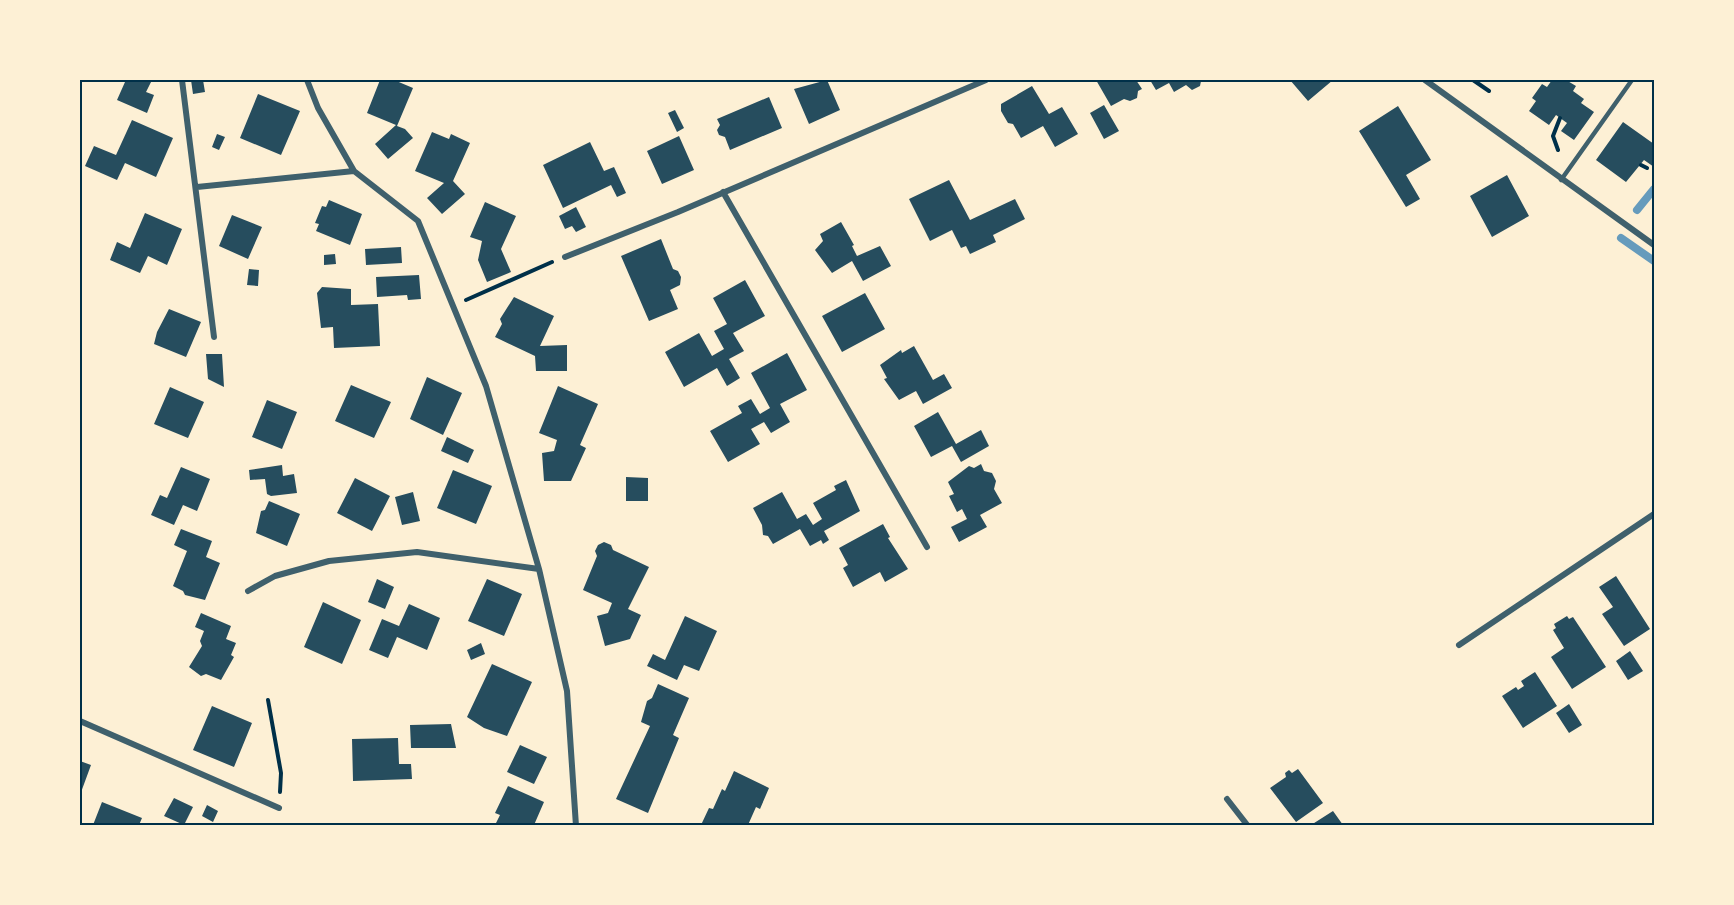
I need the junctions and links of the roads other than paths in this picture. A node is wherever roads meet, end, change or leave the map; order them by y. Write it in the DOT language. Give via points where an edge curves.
graph roads {
  1 [pos="182,80"];
  2 [pos="307,80"];
  3 [pos="986,80"];
  4 [pos="1425,80"];
  5 [pos="1632,80"];
  6 [pos="354,171"];
  7 [pos="1561,180"];
  8 [pos="197,187"];
  9 [pos="723,192"];
  10 [pos="1654,245"];
  11 [pos="565,257"];
  12 [pos="214,337"];
  13 [pos="1654,514"];
  14 [pos="927,547"];
  15 [pos="538,569"];
  16 [pos="248,591"];
  17 [pos="1459,645"];
  18 [pos="80,721"];
  19 [pos="1227,799"];
  20 [pos="279,808"];
  21 [pos="576,825"];
  22 [pos="1248,825"];
  1 -- 8 [label="street"];
  2 -- 6 [label="street" via="318,108"];
  3 -- 9 [label="street"];
  4 -- 7 [label="street"];
  5 -- 7 [label="lane"];
  6 -- 8 [label="street"];
  6 -- 15 [label="street" via="418,221 486,386"];
  7 -- 10 [label="street"];
  8 -- 12 [label="street"];
  9 -- 11 [label="street"];
  9 -- 14 [label="street"];
  13 -- 17 [label="street"];
  15 -- 16 [label="street" via="417,552 329,561 275,576"];
  15 -- 21 [label="street" via="567,691"];
  18 -- 20 [label="street"];
  19 -- 22 [label="street"];
}
